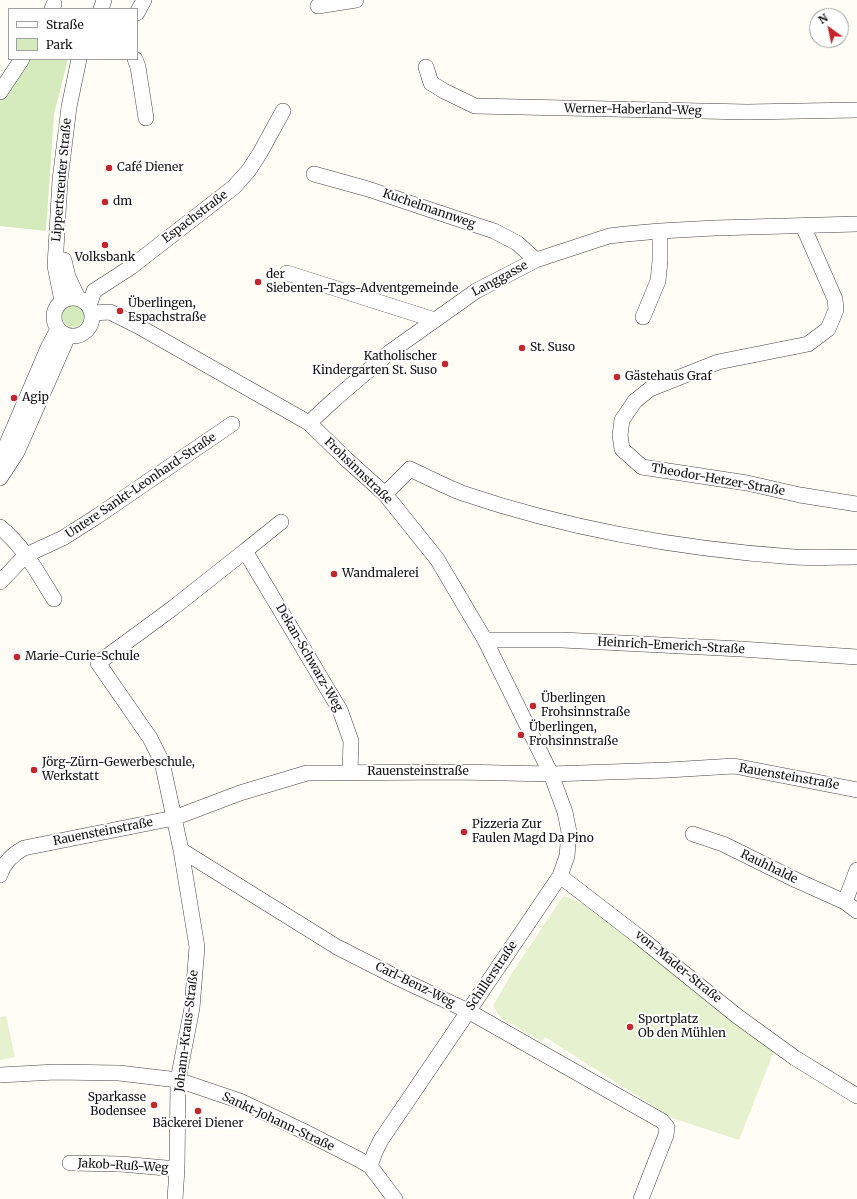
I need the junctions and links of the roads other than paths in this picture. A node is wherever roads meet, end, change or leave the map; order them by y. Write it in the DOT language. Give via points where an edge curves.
graph roads {
  1 [pos="144,0"];
  2 [pos="356,0"];
  3 [pos="318,6"];
  4 [pos="138,11"];
  5 [pos="21,60"];
  6 [pos="79,60"];
  7 [pos="86,60"];
  8 [pos="135,60"];
  9 [pos="426,67"];
  10 [pos="0,92"];
  11 [pos="857,110"];
  12 [pos="283,111"];
  13 [pos="146,118"];
  14 [pos="314,174"];
  15 [pos="857,224"];
  16 [pos="803,226"];
  17 [pos="660,231"];
  18 [pos="536,260"];
  19 [pos="287,273"];
  20 [pos="62,301"];
  21 [pos="86,306"];
  22 [pos="643,317"];
  23 [pos="435,320"];
  24 [pos="63,332"];
  25 [pos="309,423"];
  26 [pos="232,424"];
  27 [pos="0,460"];
  28 [pos="0,478"];
  29 [pos="385,494"];
  30 [pos="857,504"];
  31 [pos="281,522"];
  32 [pos="0,527"];
  33 [pos="245,551"];
  34 [pos="26,555"];
  35 [pos="857,557"];
  36 [pos="0,582"];
  37 [pos="54,599"];
  38 [pos="485,640"];
  39 [pos="857,657"];
  40 [pos="350,772"];
  41 [pos="550,774"];
  42 [pos="857,790"];
  43 [pos="174,818"];
  44 [pos="693,834"];
  45 [pos="181,850"];
  46 [pos="857,870"];
  47 [pos="0,875"];
  48 [pos="560,876"];
  49 [pos="851,907"];
  50 [pos="468,1011"];
  51 [pos="0,1075"];
  52 [pos="178,1080"];
  53 [pos="857,1096"];
  54 [pos="70,1163"];
  55 [pos="370,1166"];
  56 [pos="177,1169"];
  57 [pos="175,1199"];
  58 [pos="395,1199"];
  59 [pos="641,1199"];
  1 -- 4 [label="street"];
  2 -- 3 [label="street"];
  5 -- 10 [label="street"];
  6 -- 20 [label="street, Lippertsreuter Straße" via="68,107 60,187 55,266"];
  7 -- 21 [label="street, Lippertsreuter Straße" via="73,128 64,252 68,277"];
  8 -- 13 [label="street"];
  9 -- 11 [label="street, Werner-Haberland-Weg" via="432,83 475,106 748,112"];
  12 -- 21 [label="street, Espachstraße" via="260,153 234,187 131,267 94,291"];
  14 -- 18 [label="street, Kuchelmannweg" via="368,189 494,231 517,243"];
  15 -- 16 [label="street, Langgasse"];
  16 -- 17 [label="street, Langgasse"];
  16 -- 30 [label="street, Theodor-Hetzer-Straße" via="835,299 836,310 828,329 808,344 718,362 650,388 635,401 622,420 622,449 642,467 747,483"];
  17 -- 18 [label="street, Langgasse" via="609,236"];
  17 -- 22 [label="street" via="658,282"];
  18 -- 23 [label="street, Langgasse" via="476,291"];
  19 -- 23 [label="street"];
  20 -- 21 [label="street" via="72,297"];
  20 -- 24 [label="street" via="54,314 55,325"];
  21 -- 24 [label="street" via="92,322 88,329 77,336"];
  21 -- 25 [label="street, Frohsinnstraße" via="110,312 138,326"];
  23 -- 25 [label="street, Langgasse" via="390,352"];
  24 -- 27 [label="street" via="48,348"];
  24 -- 28 [label="street" via="16,452"];
  25 -- 29 [label="street, Frohsinnstraße"];
  26 -- 34 [label="street, Untere Sankt-Leonhard-Straße" via="76,530"];
  29 -- 35 [label="street" via="410,469 461,492 625,536 795,557"];
  29 -- 38 [label="street, Frohsinnstraße" via="437,559"];
  31 -- 33 [label="street"];
  32 -- 34 [label="street" via="14,539"];
  33 -- 40 [label="street, Dekan-Schwarz-Weg" via="340,710 351,741"];
  33 -- 43 [label="street" via="98,663 153,744 162,762"];
  34 -- 36 [label="street, Untere Sankt-Leonhard-Straße"];
  34 -- 37 [label="street"];
  38 -- 39 [label="street, Heinrich-Emerich-Straße" via="562,640"];
  38 -- 41 [label="street, Frohsinnstraße"];
  40 -- 41 [label="street, Rauensteinstraße"];
  40 -- 43 [label="street, Rauensteinstraße" via="307,773 240,793"];
  41 -- 42 [label="street, Rauensteinstraße" via="734,766"];
  41 -- 48 [label="street, Schillerstraße" via="565,812 569,832 567,856"];
  43 -- 45 [label="street, Johann-Kraus-Straße"];
  43 -- 47 [label="street, Rauensteinstraße" via="24,848 15,853"];
  44 -- 49 [label="street, Rauhhalde" via="723,844"];
  45 -- 50 [label="street, Carl-Benz-Weg" via="337,947"];
  45 -- 52 [label="street, Johann-Kraus-Straße" via="197,946 192,1008"];
  46 -- 49 [label="street, Rauhhalde"];
  48 -- 50 [label="street, Schillerstraße"];
  48 -- 53 [label="street, von-Mader-Straße" via="737,1016 795,1058"];
  50 -- 55 [label="street, Schillerstraße" via="382,1140"];
  50 -- 59 [label="street, Carl-Benz-Weg" via="662,1121 667,1127 666,1135"];
  51 -- 52 [label="street, Sankt-Johann-Straße" via="55,1072 120,1073"];
  52 -- 55 [label="street, Sankt-Johann-Straße" via="240,1101"];
  52 -- 56 [label="street, Johann-Kraus-Straße"];
  54 -- 56 [label="street, Jakob-Ruß-Weg"];
  55 -- 58 [label="street, Sankt-Johann-Straße"];
  56 -- 57 [label="street, Johann-Kraus-Straße"];
}
